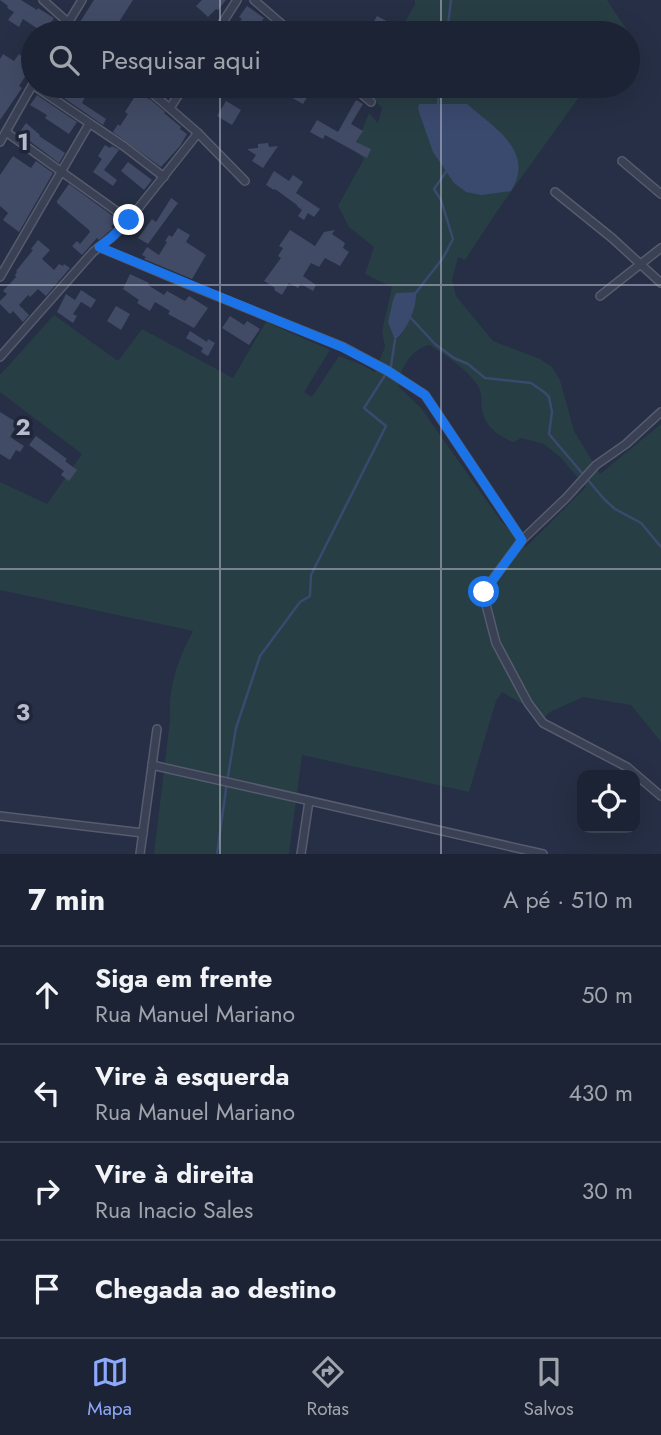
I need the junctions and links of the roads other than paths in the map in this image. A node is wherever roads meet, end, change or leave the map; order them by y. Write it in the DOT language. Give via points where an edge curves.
graph roads {
  1 [pos="43,0"];
  2 [pos="82,0"];
  3 [pos="236,0"];
  4 [pos="254,0"];
  5 [pos="66,21"];
  6 [pos="69,21"];
  7 [pos="223,21"];
  8 [pos="278,21"];
  9 [pos="26,98"];
  10 [pos="52,98"];
  11 [pos="158,98"];
  12 [pos="176,98"];
  13 [pos="366,98"];
  14 [pos="371,102"];
  15 [pos="170,108"];
  16 [pos="89,124"];
  17 [pos="6,132"];
  18 [pos="198,133"];
  19 [pos="0,142"];
  20 [pos="622,161"];
  21 [pos="62,172"];
  22 [pos="164,177"];
  23 [pos="245,181"];
  24 [pos="555,192"];
  25 [pos="661,194"];
  26 [pos="129,220"];
  27 [pos="99,247"];
  28 [pos="661,248"];
  29 [pos="641,264"];
  30 [pos="0,278"];
  31 [pos="661,283"];
  32 [pos="600,296"];
  33 [pos="0,356"];
  34 [pos="661,412"];
  35 [pos="522,540"];
  36 [pos="157,729"];
  37 [pos="152,765"];
  38 [pos="661,796"];
  39 [pos="309,801"];
  40 [pos="0,816"];
  41 [pos="143,833"];
  42 [pos="140,854"];
  43 [pos="301,854"];
  44 [pos="544,854"];
  1 -- 5 [label="street"];
  2 -- 6 [label="street"];
  3 -- 7 [label="street"];
  4 -- 8 [label="street"];
  9 -- 17 [label="street"];
  10 -- 16 [label="street"];
  11 -- 15 [label="street"];
  12 -- 15 [label="street"];
  13 -- 14 [label="street"];
  15 -- 18 [label="street"];
  16 -- 21 [label="street"];
  16 -- 22 [label="street"];
  17 -- 19 [label="street"];
  17 -- 21 [label="street"];
  18 -- 22 [label="street"];
  18 -- 23 [label="street"];
  20 -- 25 [label="street"];
  21 -- 26 [label="street"];
  21 -- 30 [label="street"];
  22 -- 26 [label="street"];
  24 -- 29 [label="street"];
  26 -- 27 [label="street"];
  27 -- 33 [label="street"];
  27 -- 35 [label="street" via="342,347 425,395"];
  28 -- 29 [label="street"];
  29 -- 31 [label="street"];
  29 -- 32 [label="street"];
  34 -- 35 [label="street" via="596,465"];
  35 -- 38 [label="street" via="484,597 496,643 528,703 543,723 626,767"];
  36 -- 37 [label="street"];
  37 -- 39 [label="street"];
  37 -- 41 [label="street"];
  39 -- 43 [label="street"];
  39 -- 44 [label="street"];
  40 -- 41 [label="street"];
  41 -- 42 [label="street"];
}
